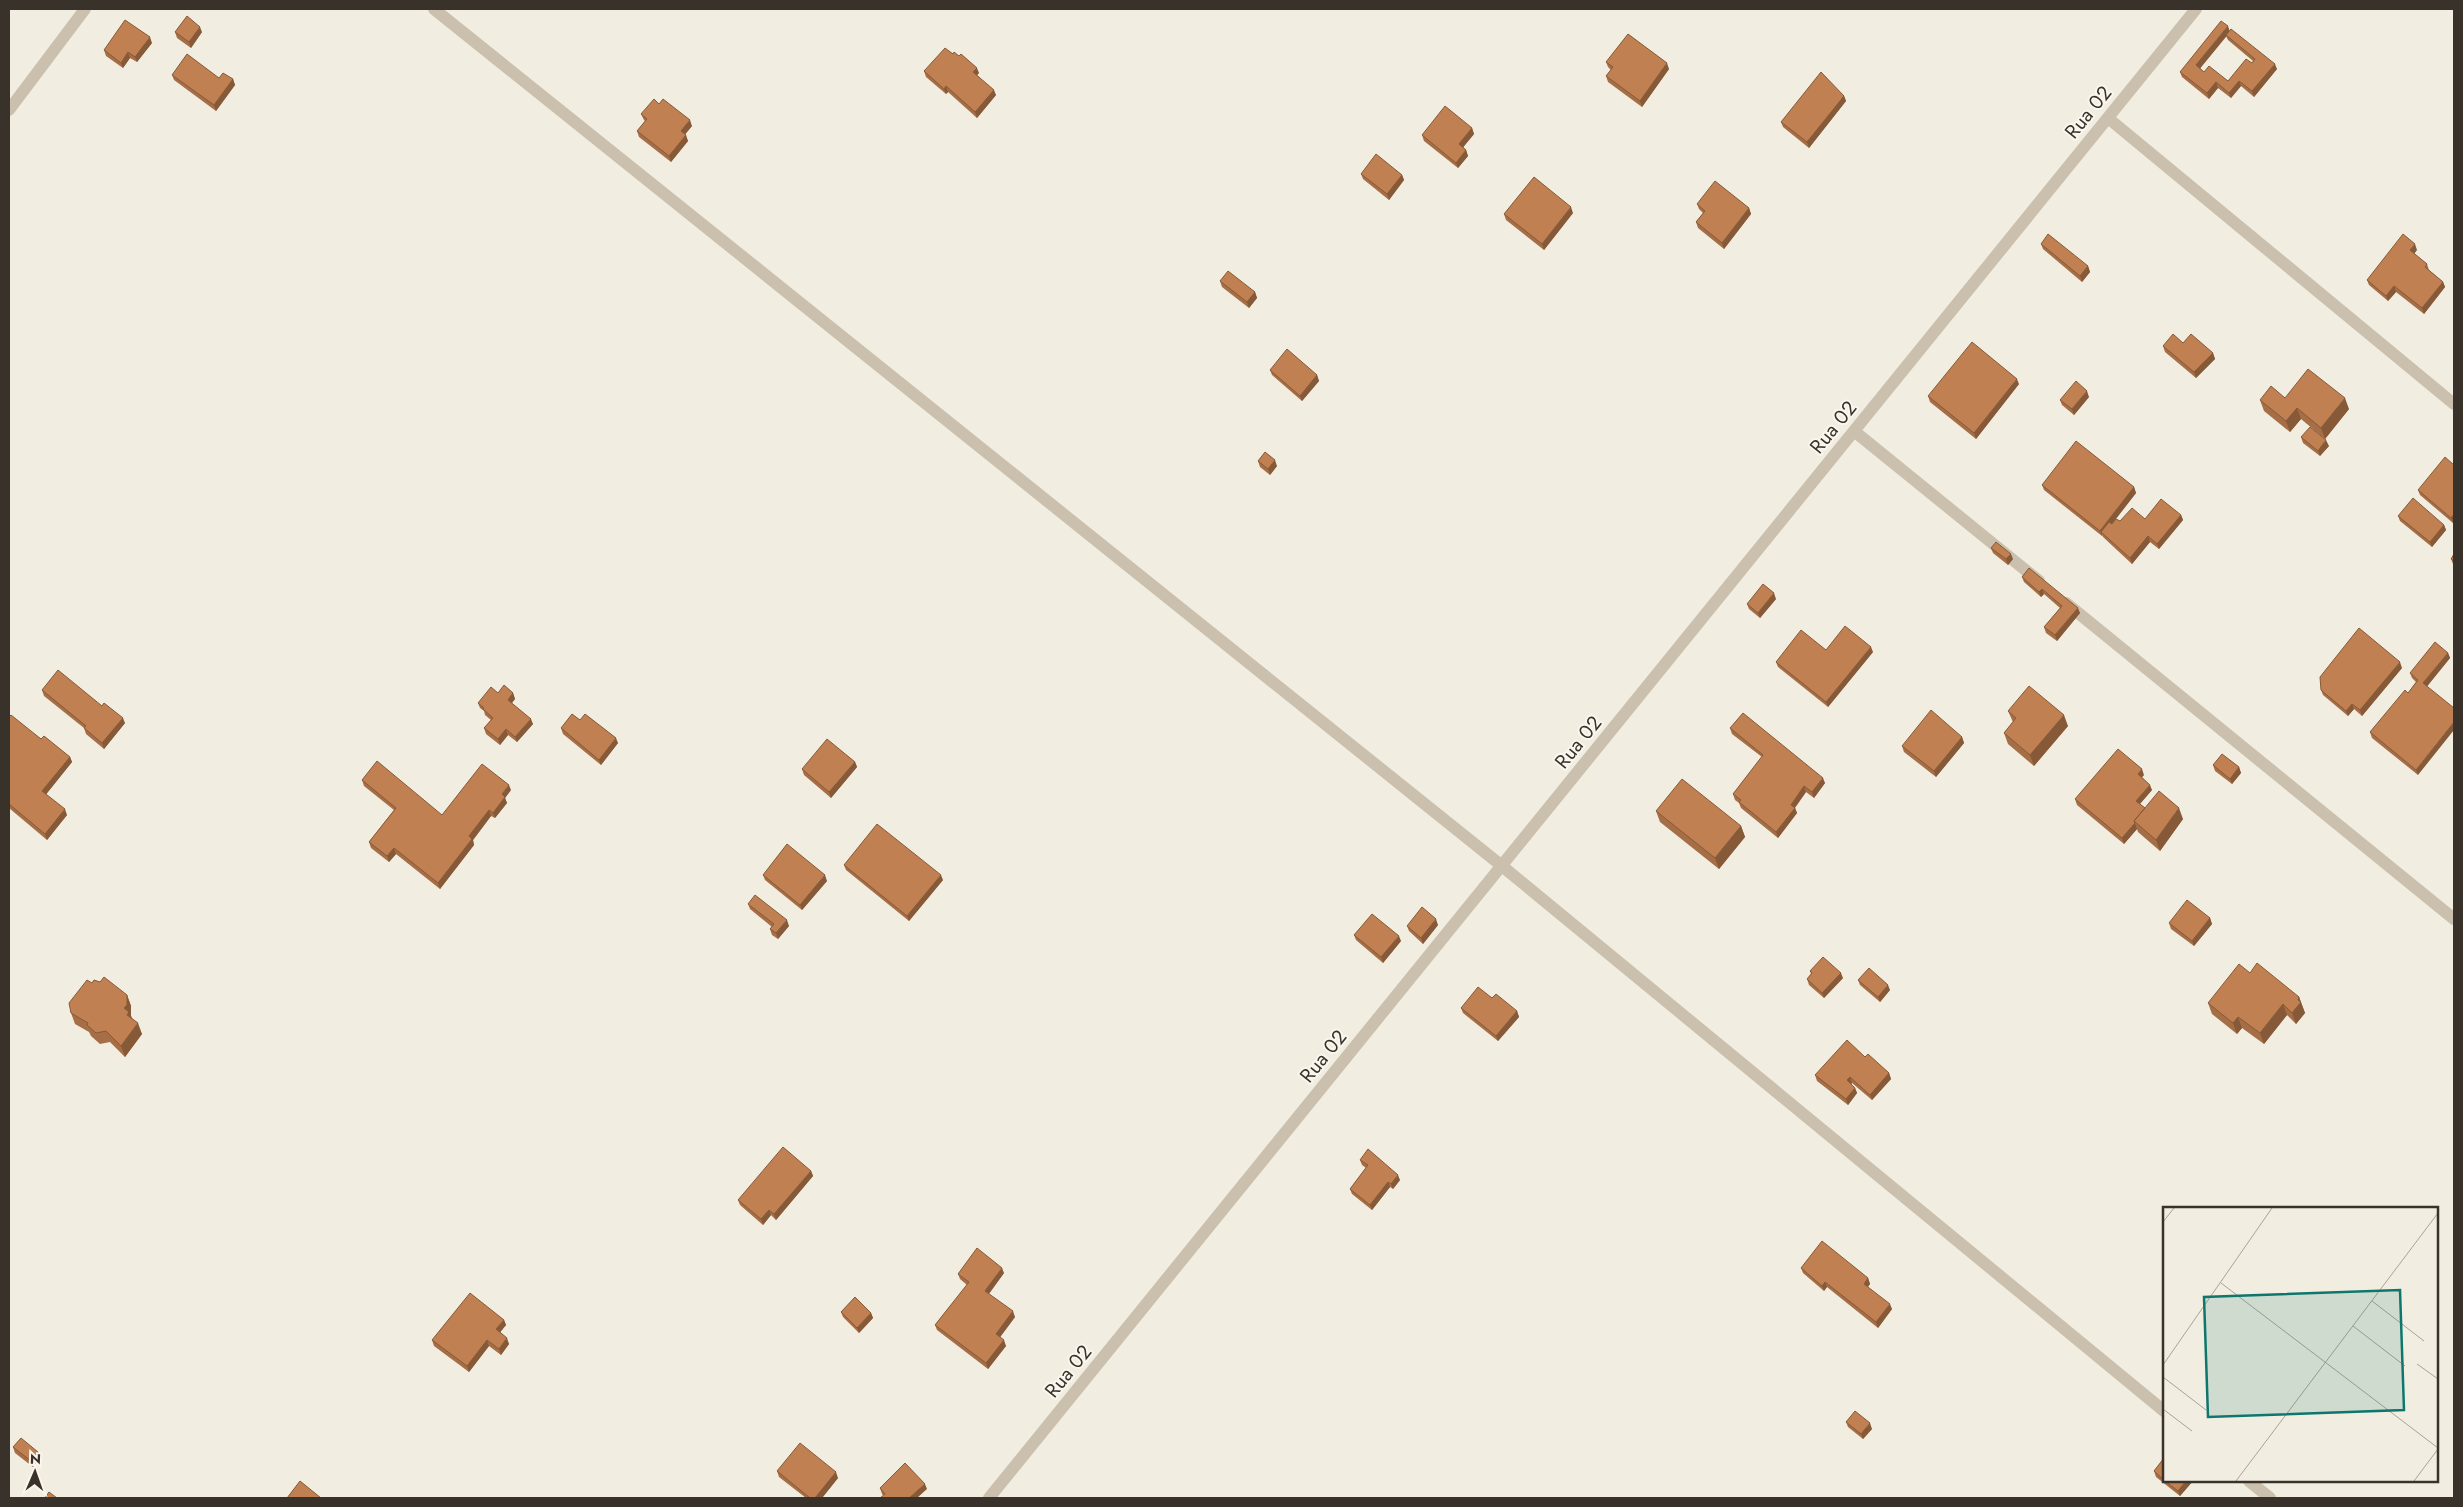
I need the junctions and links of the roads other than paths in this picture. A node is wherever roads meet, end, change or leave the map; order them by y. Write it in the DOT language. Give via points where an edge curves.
graph roads {
  1 [pos="85,9"];
  2 [pos="434,9"];
  3 [pos="2196,9"];
  4 [pos="9,110"];
  5 [pos="2108,118"];
  6 [pos="2454,404"];
  7 [pos="1854,431"];
  8 [pos="1502,866"];
  9 [pos="2454,920"];
  10 [pos="2163,1410"];
  11 [pos="2250,1482"];
  12 [pos="989,1498"];
  13 [pos="2270,1498"];
  1 -- 4 [label="street"];
  2 -- 8 [label="street"];
  3 -- 5 [label="street, Rua 02"];
  5 -- 6 [label="street"];
  5 -- 7 [label="street, Rua 02"];
  7 -- 8 [label="street, Rua 02"];
  7 -- 9 [label="street"];
  8 -- 10 [label="street"];
  8 -- 12 [label="street, Rua 02"];
  11 -- 13 [label="street"];
}
